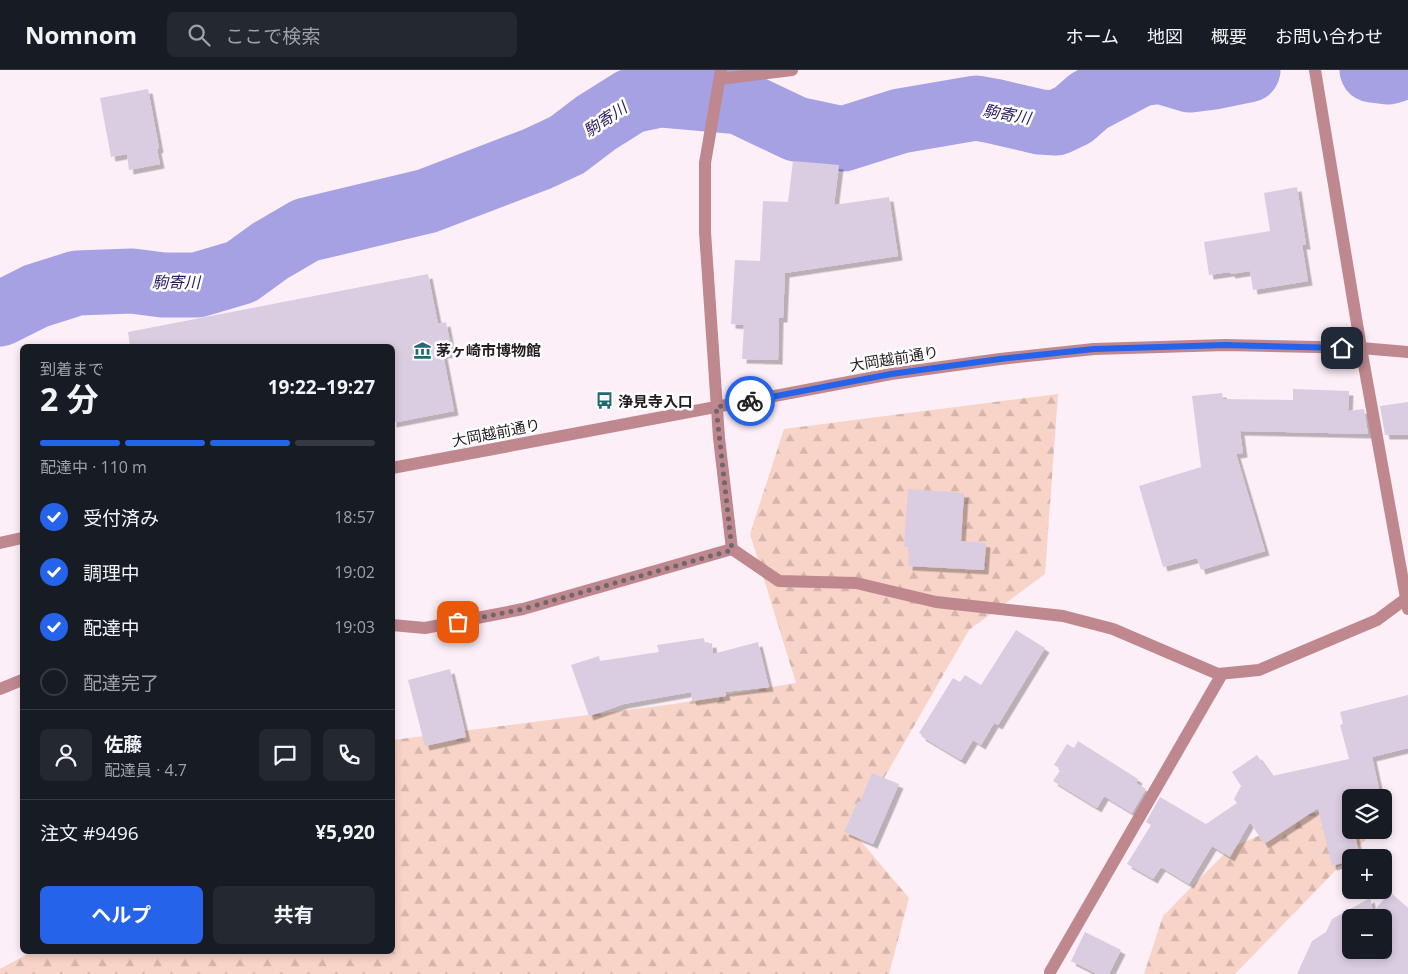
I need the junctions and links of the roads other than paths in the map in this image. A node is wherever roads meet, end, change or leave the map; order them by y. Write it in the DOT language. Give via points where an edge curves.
graph roads {
  1 [pos="792,70"];
  2 [pos="1316,73"];
  3 [pos="720,79"];
  4 [pos="1362,348"];
  5 [pos="1408,352"];
  6 [pos="716,407"];
  7 [pos="395,467"];
  8 [pos="20,538"];
  9 [pos="0,543"];
  10 [pos="732,550"];
  11 [pos="1407,602"];
  12 [pos="395,625"];
  13 [pos="1222,674"];
  14 [pos="20,681"];
  15 [pos="0,689"];
  16 [pos="1050,972"];
  1 -- 3 [label="street"];
  2 -- 4 [label="street"];
  3 -- 6 [label="street" via="706,163 705,232"];
  4 -- 5 [label="street, 大岡越前通り"];
  4 -- 6 [label="street, 大岡越前通り" via="1225,345 1094,349 891,374"];
  4 -- 11 [label="street"];
  6 -- 7 [label="street, 大岡越前通り"];
  6 -- 10 [label="street"];
  8 -- 9 [label="street"];
  10 -- 12 [label="street" via="523,609 425,628"];
  10 -- 13 [label="street" via="779,581 856,583 936,602 1063,616 1114,629"];
  11 -- 13 [label="street" via="1378,620 1259,670"];
  13 -- 16 [label="street"];
  14 -- 15 [label="street"];
}
